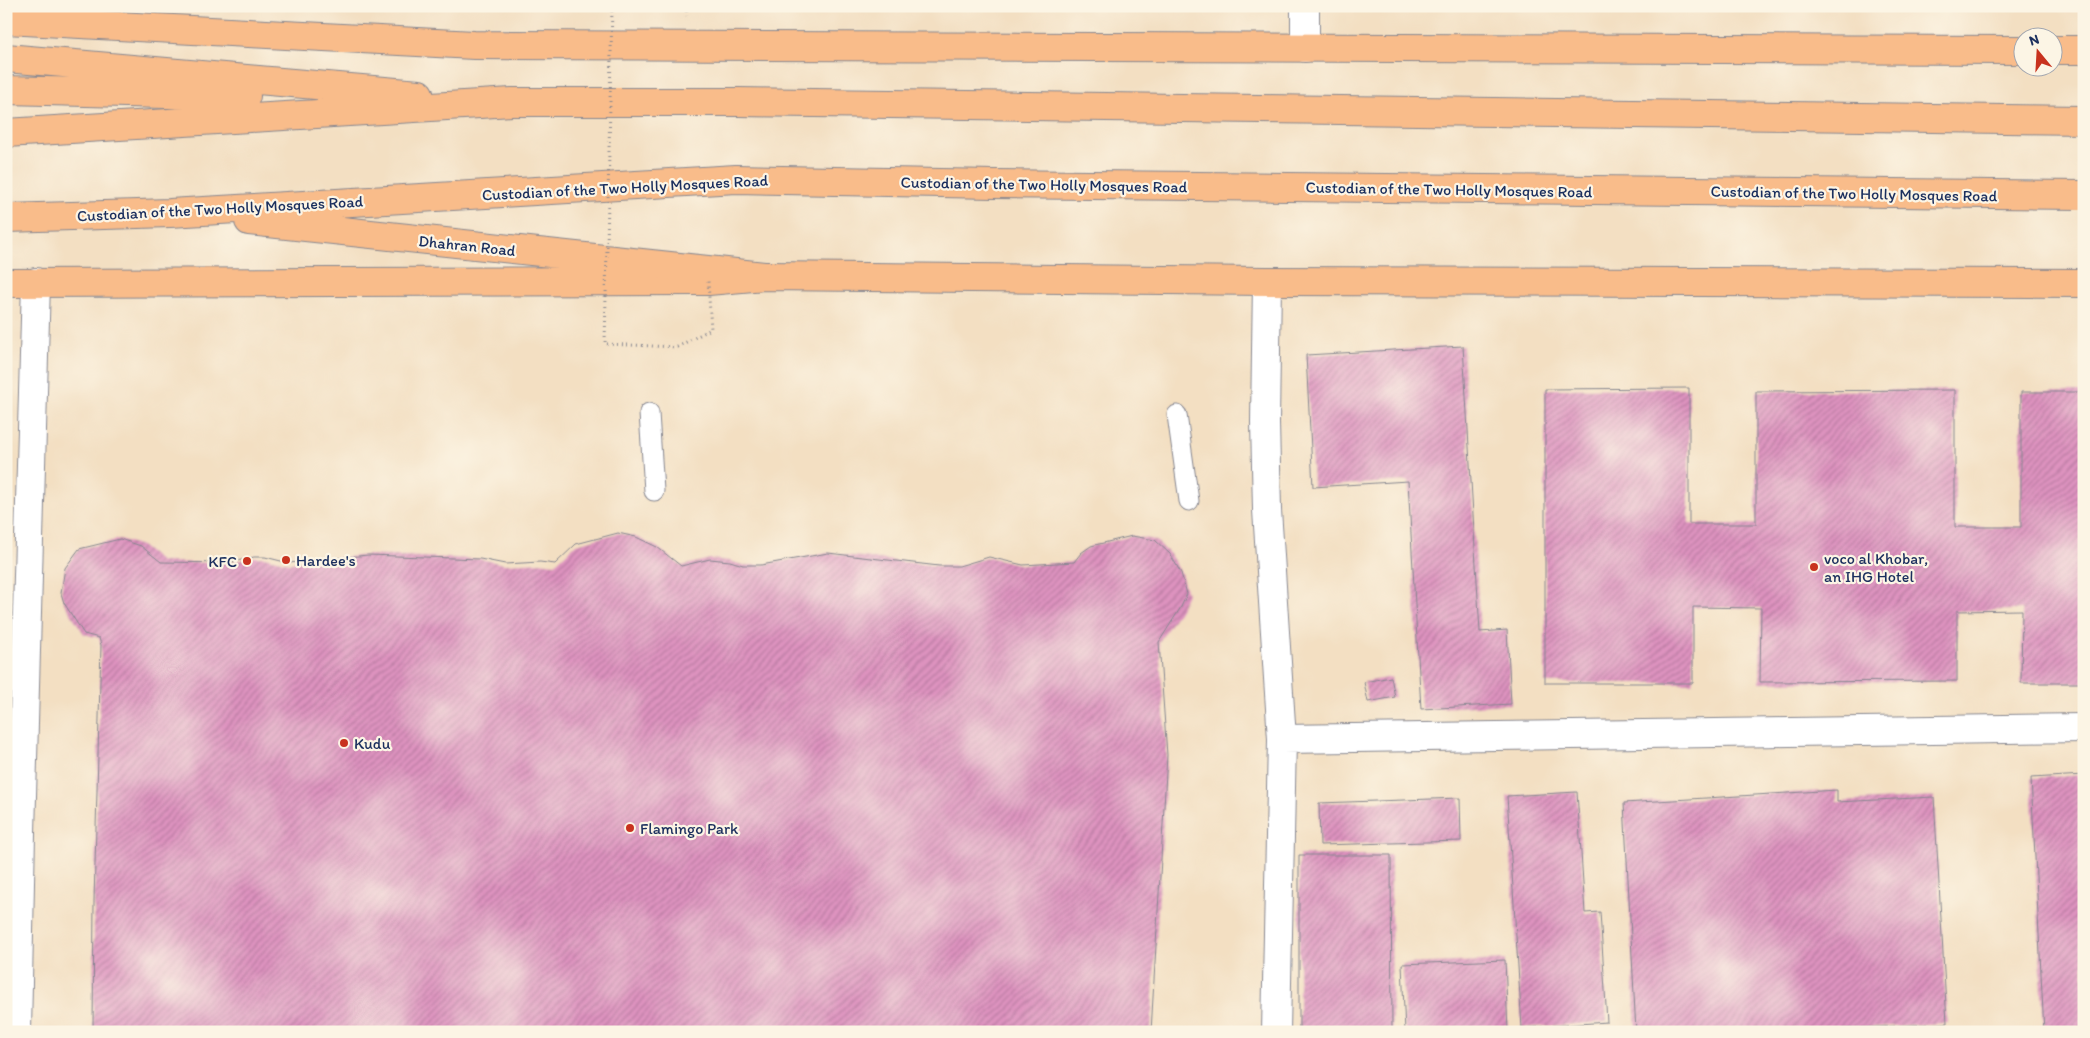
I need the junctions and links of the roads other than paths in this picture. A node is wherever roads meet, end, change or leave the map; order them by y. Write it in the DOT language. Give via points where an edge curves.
graph roads {
  1 [pos="1305,6"];
  2 [pos="6,20"];
  3 [pos="1305,48"];
  4 [pos="2012,50"];
  5 [pos="2062,50"];
  6 [pos="2084,50"];
  7 [pos="6,58"];
  8 [pos="6,90"];
  9 [pos="512,102"];
  10 [pos="2084,120"];
  11 [pos="6,133"];
  12 [pos="2084,195"];
  13 [pos="170,213"];
  14 [pos="6,218"];
  15 [pos="764,276"];
  16 [pos="1267,281"];
  17 [pos="36,282"];
  18 [pos="6,283"];
  19 [pos="2084,283"];
  20 [pos="649,413"];
  21 [pos="1177,415"];
  22 [pos="654,491"];
  23 [pos="1189,501"];
  24 [pos="2084,728"];
  25 [pos="1282,739"];
  26 [pos="13,833"];
  27 [pos="17,1032"];
  28 [pos="1276,1032"];
  1 -- 3 [label="street"];
  2 -- 3 [label="main road" via="474,45"];
  3 -- 4 [label="main road"];
  5 -- 6 [label="main road"];
  7 -- 9 [label="main road"];
  8 -- 9 [label="main road"];
  9 -- 10 [label="main road" via="738,102"];
  9 -- 11 [label="main road"];
  12 -- 13 [label="main road, Custodian of the Two Holly Mosques Road" via="736,179"];
  13 -- 14 [label="main road, Custodian of the Two Holly Mosques Road"];
  13 -- 15 [label="main road, Dhahran Road"];
  15 -- 16 [label="main road"];
  15 -- 17 [label="main road" via="708,281"];
  16 -- 19 [label="main road"];
  16 -- 25 [label="street" via="1267,510"];
  17 -- 18 [label="main road"];
  17 -- 26 [label="street" via="32,491"];
  20 -- 22 [label="lane"];
  21 -- 23 [label="lane"];
  24 -- 25 [label="street"];
  25 -- 28 [label="street"];
  26 -- 27 [label="street"];
}
